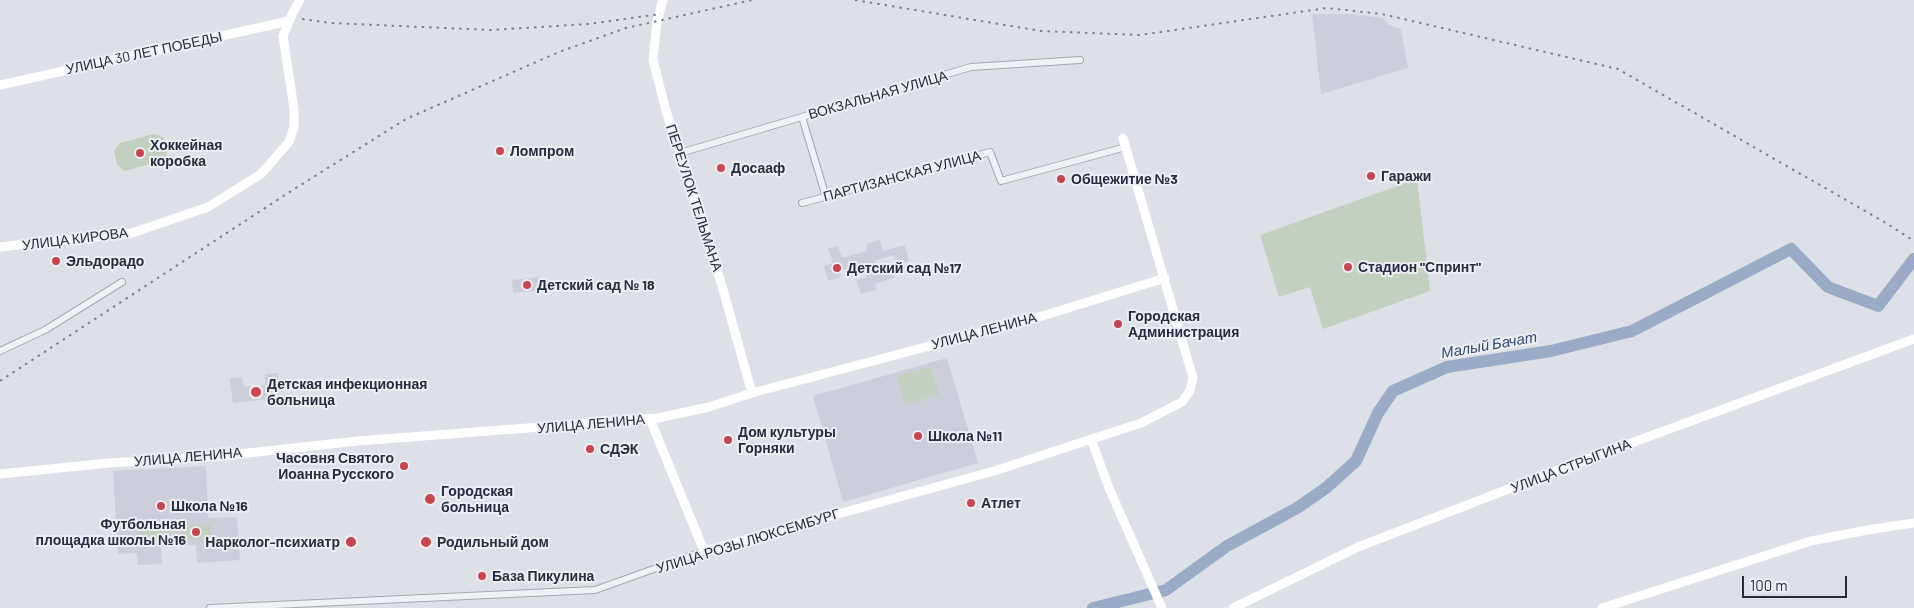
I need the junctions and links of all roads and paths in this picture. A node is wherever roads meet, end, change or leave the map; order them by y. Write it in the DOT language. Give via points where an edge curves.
graph roads {
  1 [pos="300,0"];
  2 [pos="663,0"];
  3 [pos="291,17"];
  4 [pos="1080,60"];
  5 [pos="0,85"];
  6 [pos="802,117"];
  7 [pos="1123,138"];
  8 [pos="1126,147"];
  9 [pos="680,153"];
  10 [pos="826,197"];
  11 [pos="802,203"];
  12 [pos="0,247"];
  13 [pos="1165,278"];
  14 [pos="122,282"];
  15 [pos="1914,339"];
  16 [pos="0,351"];
  17 [pos="752,393"];
  18 [pos="650,419"];
  19 [pos="1091,439"];
  20 [pos="0,474"];
  21 [pos="1914,523"];
  22 [pos="704,551"];
  23 [pos="210,608"];
  24 [pos="1162,608"];
  25 [pos="1233,608"];
  26 [pos="1602,608"];
  1 -- 3 [label="street, УЛИЦА КИРОВА"];
  2 -- 9 [label="street, ПЕРЕУЛОК ТЕЛЬМАНА" via="653,60"];
  3 -- 5 [label="street, УЛИЦА 30 ЛЕТ ПОБЕДЫ"];
  3 -- 12 [label="street, УЛИЦА КИРОВА" via="283,36 294,127 289,142 261,174 208,208 132,233"];
  4 -- 6 [label="street, ВОКЗАЛЬНАЯ УЛИЦА" via="971,67"];
  6 -- 9 [label="street, ВОКЗАЛЬНАЯ УЛИЦА"];
  6 -- 10 [label="street"];
  7 -- 8 [label="street"];
  8 -- 10 [label="street, ПАРТИЗАНСКАЯ УЛИЦА" via="1001,182 990,152"];
  8 -- 13 [label="street"];
  9 -- 17 [label="street, ПЕРЕУЛОК ТЕЛЬМАНА"];
  10 -- 11 [label="street, ПАРТИЗАНСКАЯ УЛИЦА"];
  13 -- 17 [label="street, УЛИЦА ЛЕНИНА" via="1038,317"];
  13 -- 19 [label="street, УЛИЦА РОЗЫ ЛЮКСЕМБУРГ" via="1192,378 1190,391 1182,402 1141,423"];
  14 -- 16 [label="street" via="45,330"];
  15 -- 25 [label="street, УЛИЦА СТРЫГИНА" via="1358,547"];
  17 -- 18 [label="street, УЛИЦА ЛЕНИНА" via="709,407"];
  18 -- 20 [label="street, УЛИЦА ЛЕНИНА" via="358,441"];
  18 -- 22 [label="street"];
  19 -- 22 [label="street, УЛИЦА РОЗЫ ЛЮКСЕМБУРГ" via="994,471"];
  19 -- 24 [label="street"];
  21 -- 26 [label="street" via="1811,542"];
  22 -- 23 [label="street, УЛИЦА РОЗЫ ЛЮКСЕМБУРГ" via="595,590"];
}
